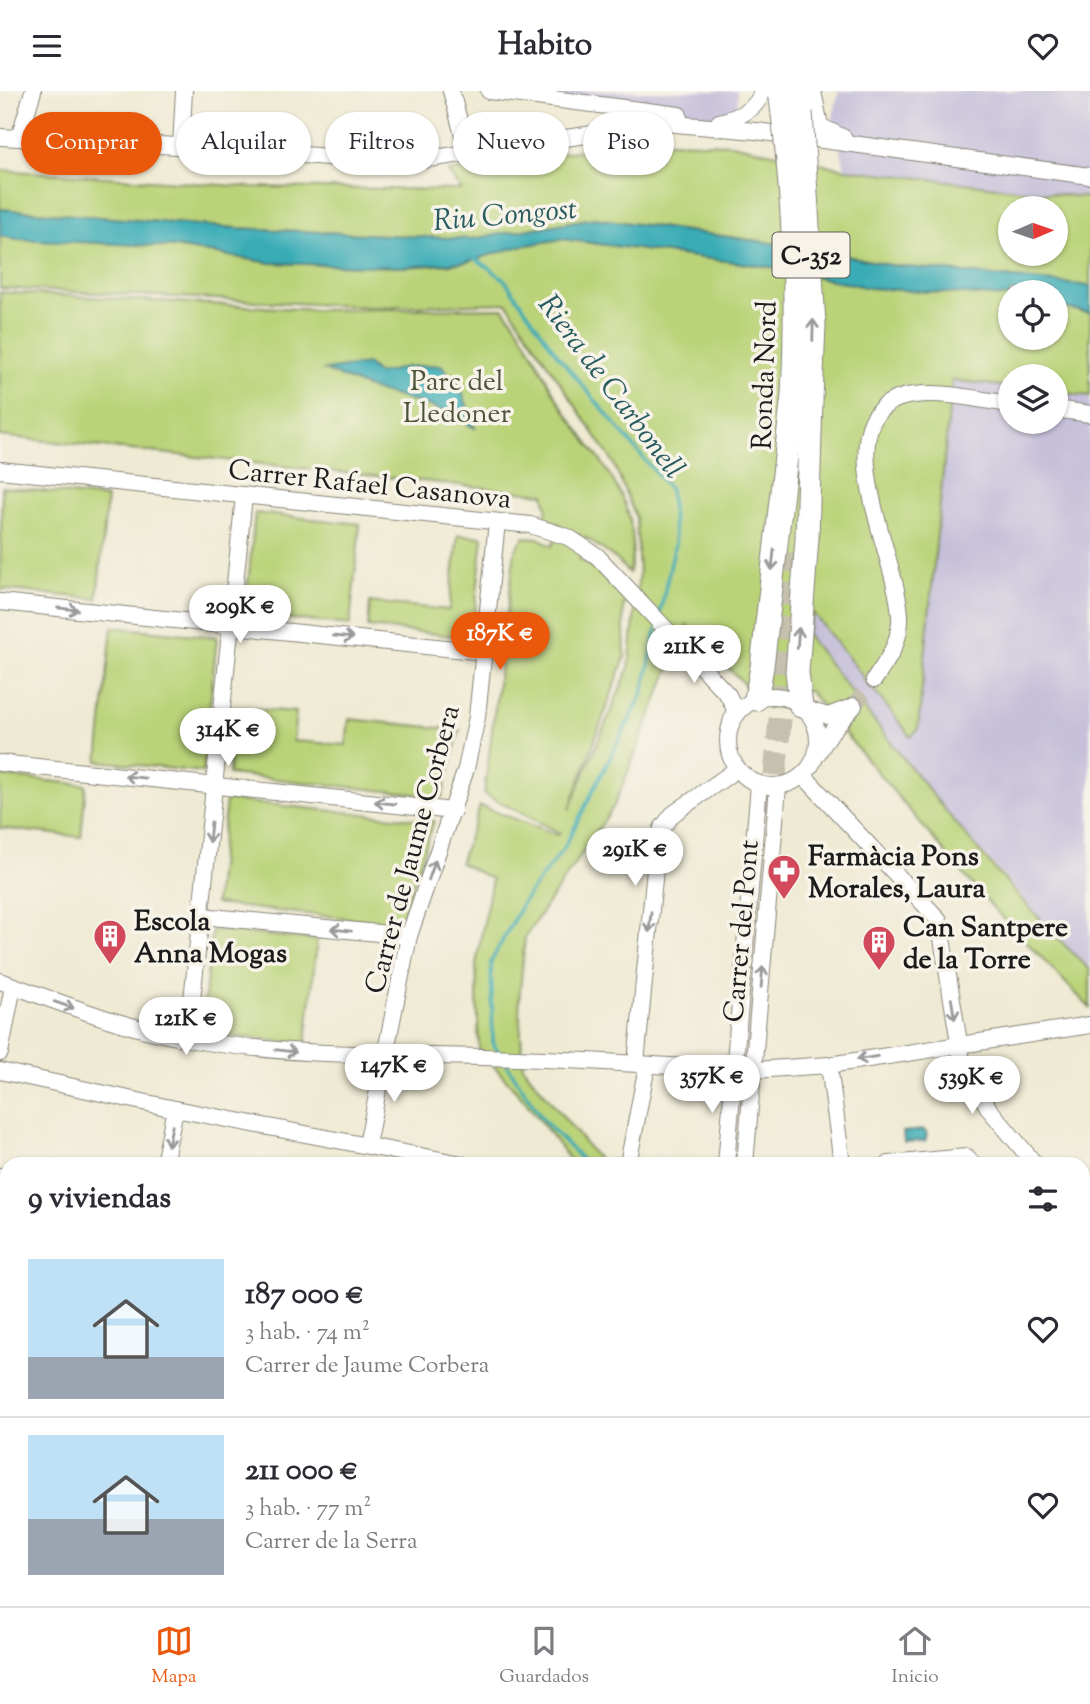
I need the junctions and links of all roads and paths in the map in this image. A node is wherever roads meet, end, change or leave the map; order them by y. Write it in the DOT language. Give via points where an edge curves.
graph roads {
  1 [pos="33,91"];
  2 [pos="184,91"];
  3 [pos="451,91"];
  4 [pos="489,91"];
  5 [pos="762,91"];
  6 [pos="813,91"];
  7 [pos="790,102"];
  8 [pos="183,112"];
  9 [pos="457,112"];
  10 [pos="724,121"];
  11 [pos="700,126"];
  12 [pos="756,131"];
  13 [pos="0,137"];
  14 [pos="19,138"];
  15 [pos="569,138"];
  16 [pos="863,145"];
  17 [pos="176,147"];
  18 [pos="453,155"];
  19 [pos="311,156"];
  20 [pos="1090,176"];
  21 [pos="802,397"];
  22 [pos="998,403"];
  23 [pos="1068,411"];
  24 [pos="1090,414"];
  25 [pos="0,470"];
  26 [pos="244,496"];
  27 [pos="498,523"];
  28 [pos="791,535"];
  29 [pos="0,602"];
  30 [pos="231,626"];
  31 [pos="484,652"];
  32 [pos="874,680"];
  33 [pos="728,695"];
  34 [pos="754,700"];
  35 [pos="804,707"];
  36 [pos="731,723"];
  37 [pos="817,755"];
  38 [pos="0,763"];
  39 [pos="737,769"];
  40 [pos="803,775"];
  41 [pos="214,785"];
  42 [pos="759,785"];
  43 [pos="778,787"];
  44 [pos="453,811"];
  45 [pos="201,916"];
  46 [pos="409,936"];
  47 [pos="7,983"];
  48 [pos="1090,1025"];
  49 [pos="188,1039"];
  50 [pos="959,1044"];
  51 [pos="0,1053"];
  52 [pos="386,1054"];
  53 [pos="642,1064"];
  54 [pos="829,1065"];
  55 [pos="735,1070"];
  56 [pos="754,1070"];
  57 [pos="0,1071"];
  58 [pos="176,1109"];
  59 [pos="367,1145"];
  60 [pos="381,1156"];
  61 [pos="166,1157"];
  62 [pos="629,1157"];
  63 [pos="727,1157"];
  64 [pos="746,1157"];
  65 [pos="841,1157"];
  66 [pos="1029,1157"];
  1 -- 14 [label="street"];
  2 -- 8 [label="street"];
  3 -- 9 [label="street"];
  4 -- 10 [label="street"];
  5 -- 10 [label="street" via="760,99 738,118"];
  6 -- 16 [label="street" via="820,127"];
  7 -- 21 [label="highway, Ronda Nord / C-352, bridge"];
  10 -- 11 [label="street"];
  10 -- 12 [label="street"];
  11 -- 12 [label="street"];
  11 -- 15 [label="street" via="664,123"];
  12 -- 16 [label="street"];
  13 -- 14 [label="street"];
  14 -- 17 [label="street"];
  16 -- 20 [label="street"];
  18 -- 19 [label="street" via="402,163"];
  21 -- 28 [label="highway, Ronda Nord / C-352"];
  21 -- 34 [label="highway, one-way"];
  35 -- 21 [label="highway, one-way" via="797,672 807,538"];
  22 -- 32 [label="street" via="912,395 883,408 870,424 864,461 898,587 900,612 894,648"];
  23 -- 24 [label="street"];
  25 -- 26 [label="street, Carrer Rafael Casanova"];
  26 -- 27 [label="street, Carrer Rafael Casanova"];
  26 -- 30 [label="street"];
  27 -- 31 [label="street, Carrer de Jaume Corbera"];
  27 -- 33 [label="street, Carrer Rafael Casanova" via="550,531 597,556"];
  29 -- 30 [label="street, one-way"];
  30 -- 31 [label="street, one-way"];
  30 -- 41 [label="street"];
  31 -- 44 [label="street, Carrer de Jaume Corbera" via="477,717"];
  33 -- 34 [label="street" via="735,701"];
  33 -- 36 [label="street" via="735,709"];
  34 -- 35 [label="street" via="782,696"];
  34 -- 36 [label="street" via="738,711"];
  35 -- 37 [label="street" via="817,730"];
  35 -- 37 [label="street" via="828,716 854,706"];
  36 -- 39 [label="street" via="728,750"];
  37 -- 40 [label="street"];
  41 -- 38 [label="street, one-way"];
  39 -- 42 [label="street"];
  39 -- 53 [label="street, one-way" via="673,814 662,828"];
  40 -- 43 [label="street"];
  40 -- 50 [label="street, one-way" via="939,920"];
  44 -- 41 [label="street, one-way"];
  41 -- 45 [label="street, one-way"];
  42 -- 43 [label="street"];
  42 -- 55 [label="street, Carrer del Pont"];
  56 -- 43 [label="street, Carrer del Pont, one-way"];
  46 -- 44 [label="street, Carrer de Jaume Corbera, one-way"];
  46 -- 45 [label="street, one-way"];
  45 -- 49 [label="street"];
  46 -- 52 [label="street, Carrer de Jaume Corbera"];
  47 -- 49 [label="street, one-way" via="68,1006"];
  47 -- 51 [label="street"];
  48 -- 50 [label="street"];
  49 -- 52 [label="street, one-way" via="304,1053"];
  50 -- 54 [label="street, one-way"];
  50 -- 66 [label="street" via="962,1061 989,1109"];
  52 -- 53 [label="street"];
  52 -- 59 [label="street, Carrer de Jaume Corbera"];
  53 -- 55 [label="street"];
  53 -- 62 [label="street"];
  54 -- 56 [label="street"];
  54 -- 65 [label="street"];
  55 -- 63 [label="street, Carrer del Pont"];
  56 -- 64 [label="street, Carrer del Pont"];
  57 -- 58 [label="street"];
  58 -- 59 [label="street"];
  58 -- 61 [label="street, one-way"];
  59 -- 60 [label="street"];
}
